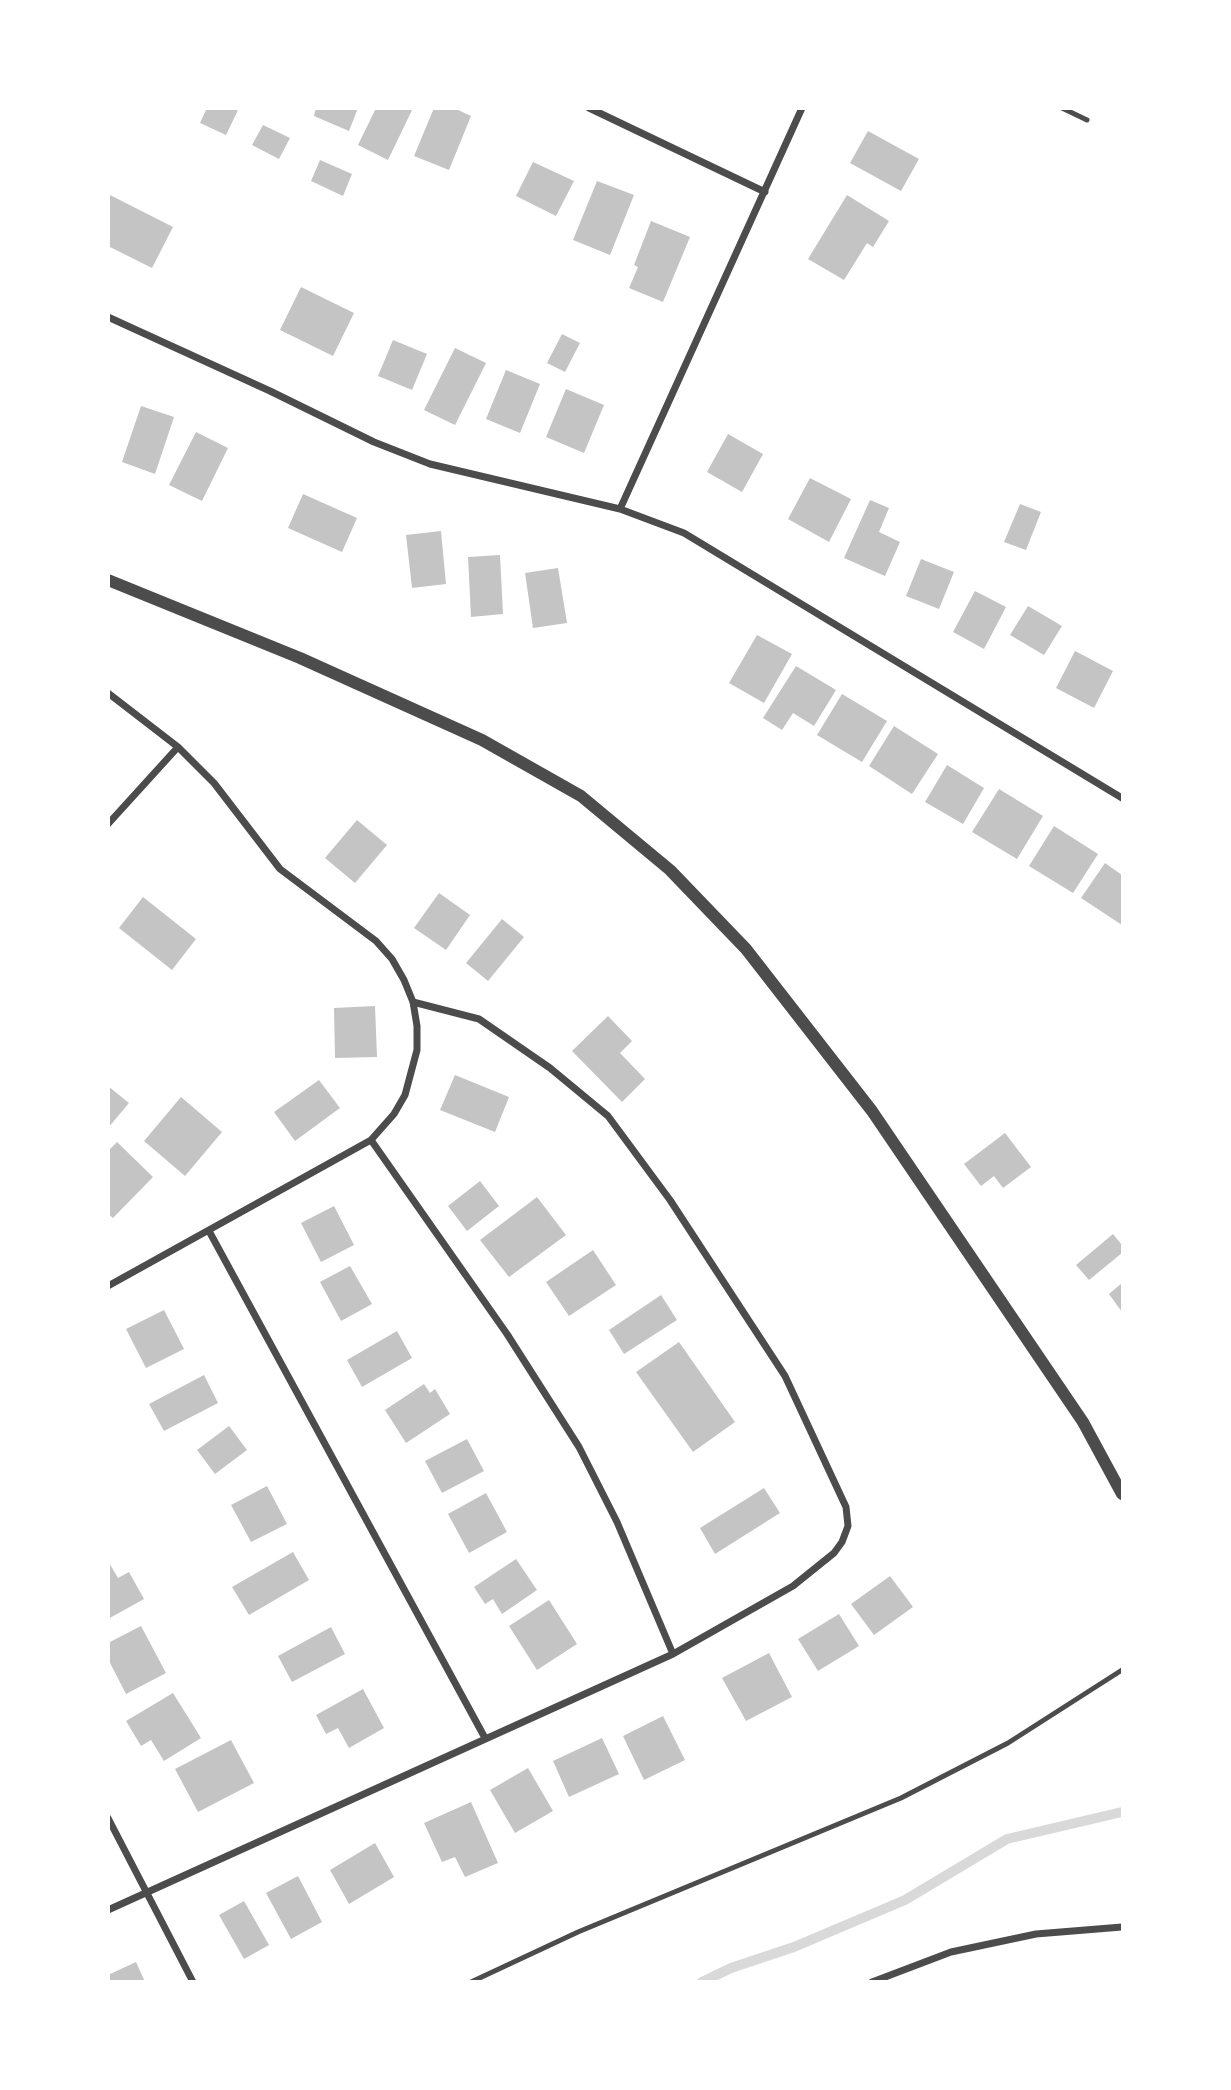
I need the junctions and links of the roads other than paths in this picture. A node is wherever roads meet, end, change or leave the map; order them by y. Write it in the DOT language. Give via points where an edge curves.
graph roads {
  1 [pos="589,108"];
  2 [pos="802,108"];
  3 [pos="1062,108"];
  4 [pos="1087,120"];
  5 [pos="765,191"];
  6 [pos="108,317"];
  7 [pos="620,509"];
  8 [pos="108,580"];
  9 [pos="108,693"];
  10 [pos="178,747"];
  11 [pos="1122,798"];
  12 [pos="108,824"];
  13 [pos="413,1002"];
  14 [pos="372,1140"];
  15 [pos="209,1231"];
  16 [pos="108,1286"];
  17 [pos="1122,1494"];
  18 [pos="673,1654"];
  19 [pos="1122,1670"];
  20 [pos="485,1738"];
  21 [pos="108,1818"];
  22 [pos="149,1892"];
  23 [pos="108,1910"];
  24 [pos="1122,1927"];
  25 [pos="193,1982"];
  26 [pos="471,1982"];
  27 [pos="872,1982"];
  1 -- 5 [label="street"];
  2 -- 5 [label="street"];
  3 -- 4 [label="lane"];
  5 -- 7 [label="street"];
  6 -- 7 [label="street" via="430,464"];
  7 -- 11 [label="street" via="684,533"];
  8 -- 17 [label="street" via="300,658 482,740 581,796 670,870 746,949 872,1111 1083,1422"];
  9 -- 10 [label="street"];
  10 -- 12 [label="street"];
  10 -- 13 [label="street" via="214,783 280,869 376,941 392,959"];
  13 -- 14 [label="street" via="417,1026 413,1073 394,1114"];
  13 -- 18 [label="street" via="479,1019 608,1116 670,1200 785,1376 846,1507 848,1526 834,1553 793,1586"];
  14 -- 15 [label="street"];
  14 -- 18 [label="street" via="579,1447 617,1522"];
  15 -- 16 [label="street"];
  15 -- 20 [label="street"];
  18 -- 20 [label="street"];
  19 -- 26 [label="lane" via="1007,1743 901,1798 578,1932"];
  20 -- 22 [label="street"];
  21 -- 22 [label="street"];
  22 -- 23 [label="street"];
  22 -- 25 [label="street"];
  24 -- 27 [label="street" via="1023,1936 951,1952"];
}
